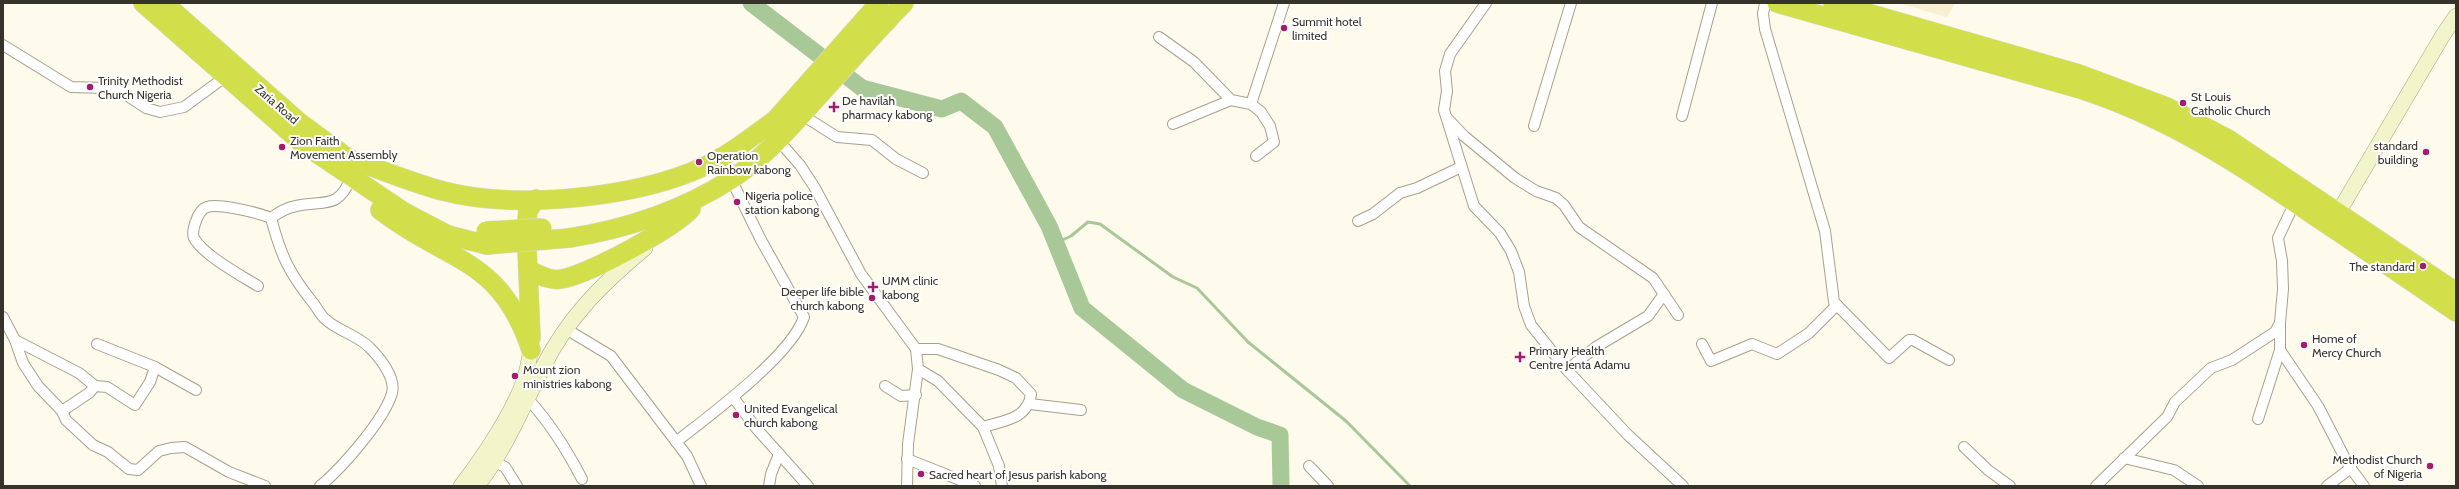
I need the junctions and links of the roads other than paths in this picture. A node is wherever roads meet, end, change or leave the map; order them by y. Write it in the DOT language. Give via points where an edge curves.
graph roads {
  1 [pos="143,3"];
  2 [pos="164,3"];
  3 [pos="879,3"];
  4 [pos="904,3"];
  5 [pos="1284,3"];
  6 [pos="1486,3"];
  7 [pos="1571,3"];
  8 [pos="1712,3"];
  9 [pos="1765,3"];
  10 [pos="1777,3"];
  11 [pos="1833,3"];
  12 [pos="2456,16"];
  13 [pos="1159,37"];
  14 [pos="3,45"];
  15 [pos="844,55"];
  16 [pos="225,77"];
  17 [pos="821,82"];
  18 [pos="1231,100"];
  19 [pos="1251,104"];
  20 [pos="802,115"];
  21 [pos="1446,116"];
  22 [pos="1682,116"];
  23 [pos="778,118"];
  24 [pos="1173,124"];
  25 [pos="1534,126"];
  26 [pos="778,140"];
  27 [pos="1256,156"];
  28 [pos="1461,168"];
  29 [pos="923,173"];
  30 [pos="354,174"];
  31 [pos="731,179"];
  32 [pos="703,195"];
  33 [pos="536,199"];
  34 [pos="2295,202"];
  35 [pos="2338,213"];
  36 [pos="271,218"];
  37 [pos="1358,221"];
  38 [pos="673,224"];
  39 [pos="567,233"];
  40 [pos="487,238"];
  41 [pos="529,270"];
  42 [pos="258,286"];
  43 [pos="2456,292"];
  44 [pos="1664,294"];
  45 [pos="1837,305"];
  46 [pos="2456,312"];
  47 [pos="1678,315"];
  48 [pos="3,317"];
  49 [pos="2280,323"];
  50 [pos="566,329"];
  51 [pos="15,340"];
  52 [pos="97,344"];
  53 [pos="1702,344"];
  54 [pos="916,349"];
  55 [pos="530,350"];
  56 [pos="2280,350"];
  57 [pos="1949,360"];
  58 [pos="155,367"];
  59 [pos="918,369"];
  60 [pos="1567,370"];
  61 [pos="95,386"];
  62 [pos="885,386"];
  63 [pos="196,390"];
  64 [pos="916,395"];
  65 [pos="733,397"];
  66 [pos="528,399"];
  67 [pos="1030,404"];
  68 [pos="1081,410"];
  69 [pos="62,411"];
  70 [pos="2258,419"];
  71 [pos="983,427"];
  72 [pos="676,442"];
  73 [pos="1964,447"];
  74 [pos="779,454"];
  75 [pos="2124,458"];
  76 [pos="907,459"];
  77 [pos="495,462"];
  78 [pos="1309,466"];
  79 [pos="2351,468"];
  80 [pos="582,479"];
  81 [pos="1680,485"];
  82 [pos="266,486"];
  83 [pos="320,486"];
  84 [pos="461,486"];
  85 [pos="477,486"];
  86 [pos="516,486"];
  87 [pos="702,486"];
  88 [pos="769,486"];
  89 [pos="808,486"];
  90 [pos="907,486"];
  91 [pos="975,486"];
  92 [pos="1002,486"];
  93 [pos="1328,486"];
  94 [pos="2010,486"];
  95 [pos="2096,486"];
  96 [pos="2198,486"];
  97 [pos="2327,486"];
  98 [pos="2364,486"];
  1 -- 16 [label="highway"];
  2 -- 30 [label="highway, Zaria Road" via="326,144"];
  3 -- 15 [label="highway"];
  4 -- 15 [label="highway"];
  5 -- 19 [label="street"];
  6 -- 21 [label="street" via="1450,54 1445,71"];
  7 -- 25 [label="street"];
  8 -- 22 [label="street"];
  9 -- 45 [label="street" via="1765,29 1825,231 1834,302"];
  10 -- 34 [label="highway" via="2080,89 2127,106 2205,144"];
  11 -- 35 [label="highway" via="2079,74 2139,94 2191,118 2228,139"];
  12 -- 35 [label="street"];
  13 -- 18 [label="street" via="1194,62"];
  14 -- 16 [label="street" via="71,87 105,88 122,92 146,108 160,112 184,107"];
  15 -- 17 [label="highway"];
  16 -- 30 [label="highway" via="303,144"];
  17 -- 20 [label="highway"];
  17 -- 23 [label="highway"];
  18 -- 19 [label="street"];
  18 -- 24 [label="street"];
  19 -- 27 [label="street" via="1261,112 1270,126 1274,142"];
  20 -- 26 [label="highway"];
  20 -- 29 [label="street" via="836,137 872,140 896,160"];
  21 -- 28 [label="street"];
  21 -- 44 [label="street" via="1464,136 1515,178 1536,191 1556,198 1580,227 1653,278"];
  23 -- 33 [label="highway" via="724,157 684,175 622,192"];
  23 -- 39 [label="highway" via="737,157 686,191 619,217"];
  26 -- 31 [label="highway"];
  26 -- 54 [label="street" via="800,165 861,274"];
  28 -- 37 [label="street" via="1400,193 1373,214"];
  28 -- 60 [label="street" via="1474,206 1496,228 1511,251 1519,272 1524,306 1531,325"];
  30 -- 33 [label="highway" via="486,198"];
  30 -- 36 [label="street" via="347,189 338,199 284,209"];
  30 -- 40 [label="highway, Zaria Road"];
  30 -- 40 [label="highway" via="404,212 448,235"];
  30 -- 55 [label="highway" via="375,206 385,214 409,232 470,263 493,281 516,312"];
  31 -- 32 [label="highway"];
  31 -- 65 [label="street" via="761,240 804,317 800,329 773,360"];
  32 -- 38 [label="highway"];
  32 -- 39 [label="highway" via="648,220 600,233"];
  33 -- 41 [label="highway" via="526,219"];
  34 -- 46 [label="highway"];
  34 -- 49 [label="street" via="2278,238 2282,261"];
  35 -- 43 [label="highway"];
  36 -- 42 [label="street" via="260,213 211,206 200,212 193,230 194,237 205,250"];
  36 -- 83 [label="street" via="282,253 300,289 324,318 342,332 369,346 385,366 391,383 392,392 383,411 354,452"];
  38 -- 41 [label="highway" via="618,255 571,277 554,280"];
  38 -- 50 [label="street" via="602,285"];
  39 -- 40 [label="highway, bridge"];
  41 -- 55 [label="highway"];
  44 -- 47 [label="street"];
  44 -- 60 [label="street" via="1648,316 1596,347"];
  45 -- 53 [label="street" via="1809,333 1777,354 1752,344 1711,361"];
  45 -- 57 [label="street" via="1889,358 1909,340 1913,340"];
  48 -- 51 [label="street"];
  49 -- 56 [label="street"];
  49 -- 75 [label="street" via="2275,332 2232,360 2211,368 2175,402 2167,417"];
  50 -- 66 [label="street" via="543,366"];
  50 -- 72 [label="street" via="611,356"];
  51 -- 61 [label="street" via="80,373"];
  51 -- 69 [label="street" via="24,363 38,386"];
  52 -- 58 [label="street"];
  54 -- 59 [label="street"];
  54 -- 67 [label="street" via="938,349 953,353 1016,378 1031,394"];
  55 -- 84 [label="street" via="525,377 516,398 483,456"];
  56 -- 70 [label="street"];
  56 -- 79 [label="street" via="2318,406"];
  58 -- 61 [label="street" via="150,382 135,405 107,387"];
  58 -- 63 [label="street"];
  59 -- 64 [label="street"];
  59 -- 71 [label="street" via="938,381"];
  60 -- 81 [label="street" via="1628,435"];
  61 -- 69 [label="street" via="89,394"];
  62 -- 64 [label="street" via="901,396"];
  64 -- 76 [label="street"];
  65 -- 72 [label="street"];
  65 -- 74 [label="street"];
  66 -- 77 [label="street"];
  66 -- 80 [label="street" via="542,414 571,457"];
  67 -- 68 [label="street"];
  67 -- 71 [label="street" via="1026,411 1015,418"];
  69 -- 82 [label="street" via="66,420 92,445 108,452 129,469 138,470 159,452 185,447 229,472"];
  71 -- 92 [label="street" via="999,466"];
  72 -- 87 [label="street" via="687,456"];
  73 -- 94 [label="street" via="1988,470"];
  74 -- 88 [label="street" via="770,474"];
  74 -- 89 [label="street"];
  75 -- 95 [label="street"];
  75 -- 96 [label="street" via="2174,470"];
  76 -- 90 [label="street"];
  76 -- 91 [label="street"];
  77 -- 85 [label="street"];
  77 -- 86 [label="street" via="505,466"];
  78 -- 93 [label="street"];
  79 -- 97 [label="street"];
  79 -- 98 [label="street"];
}
